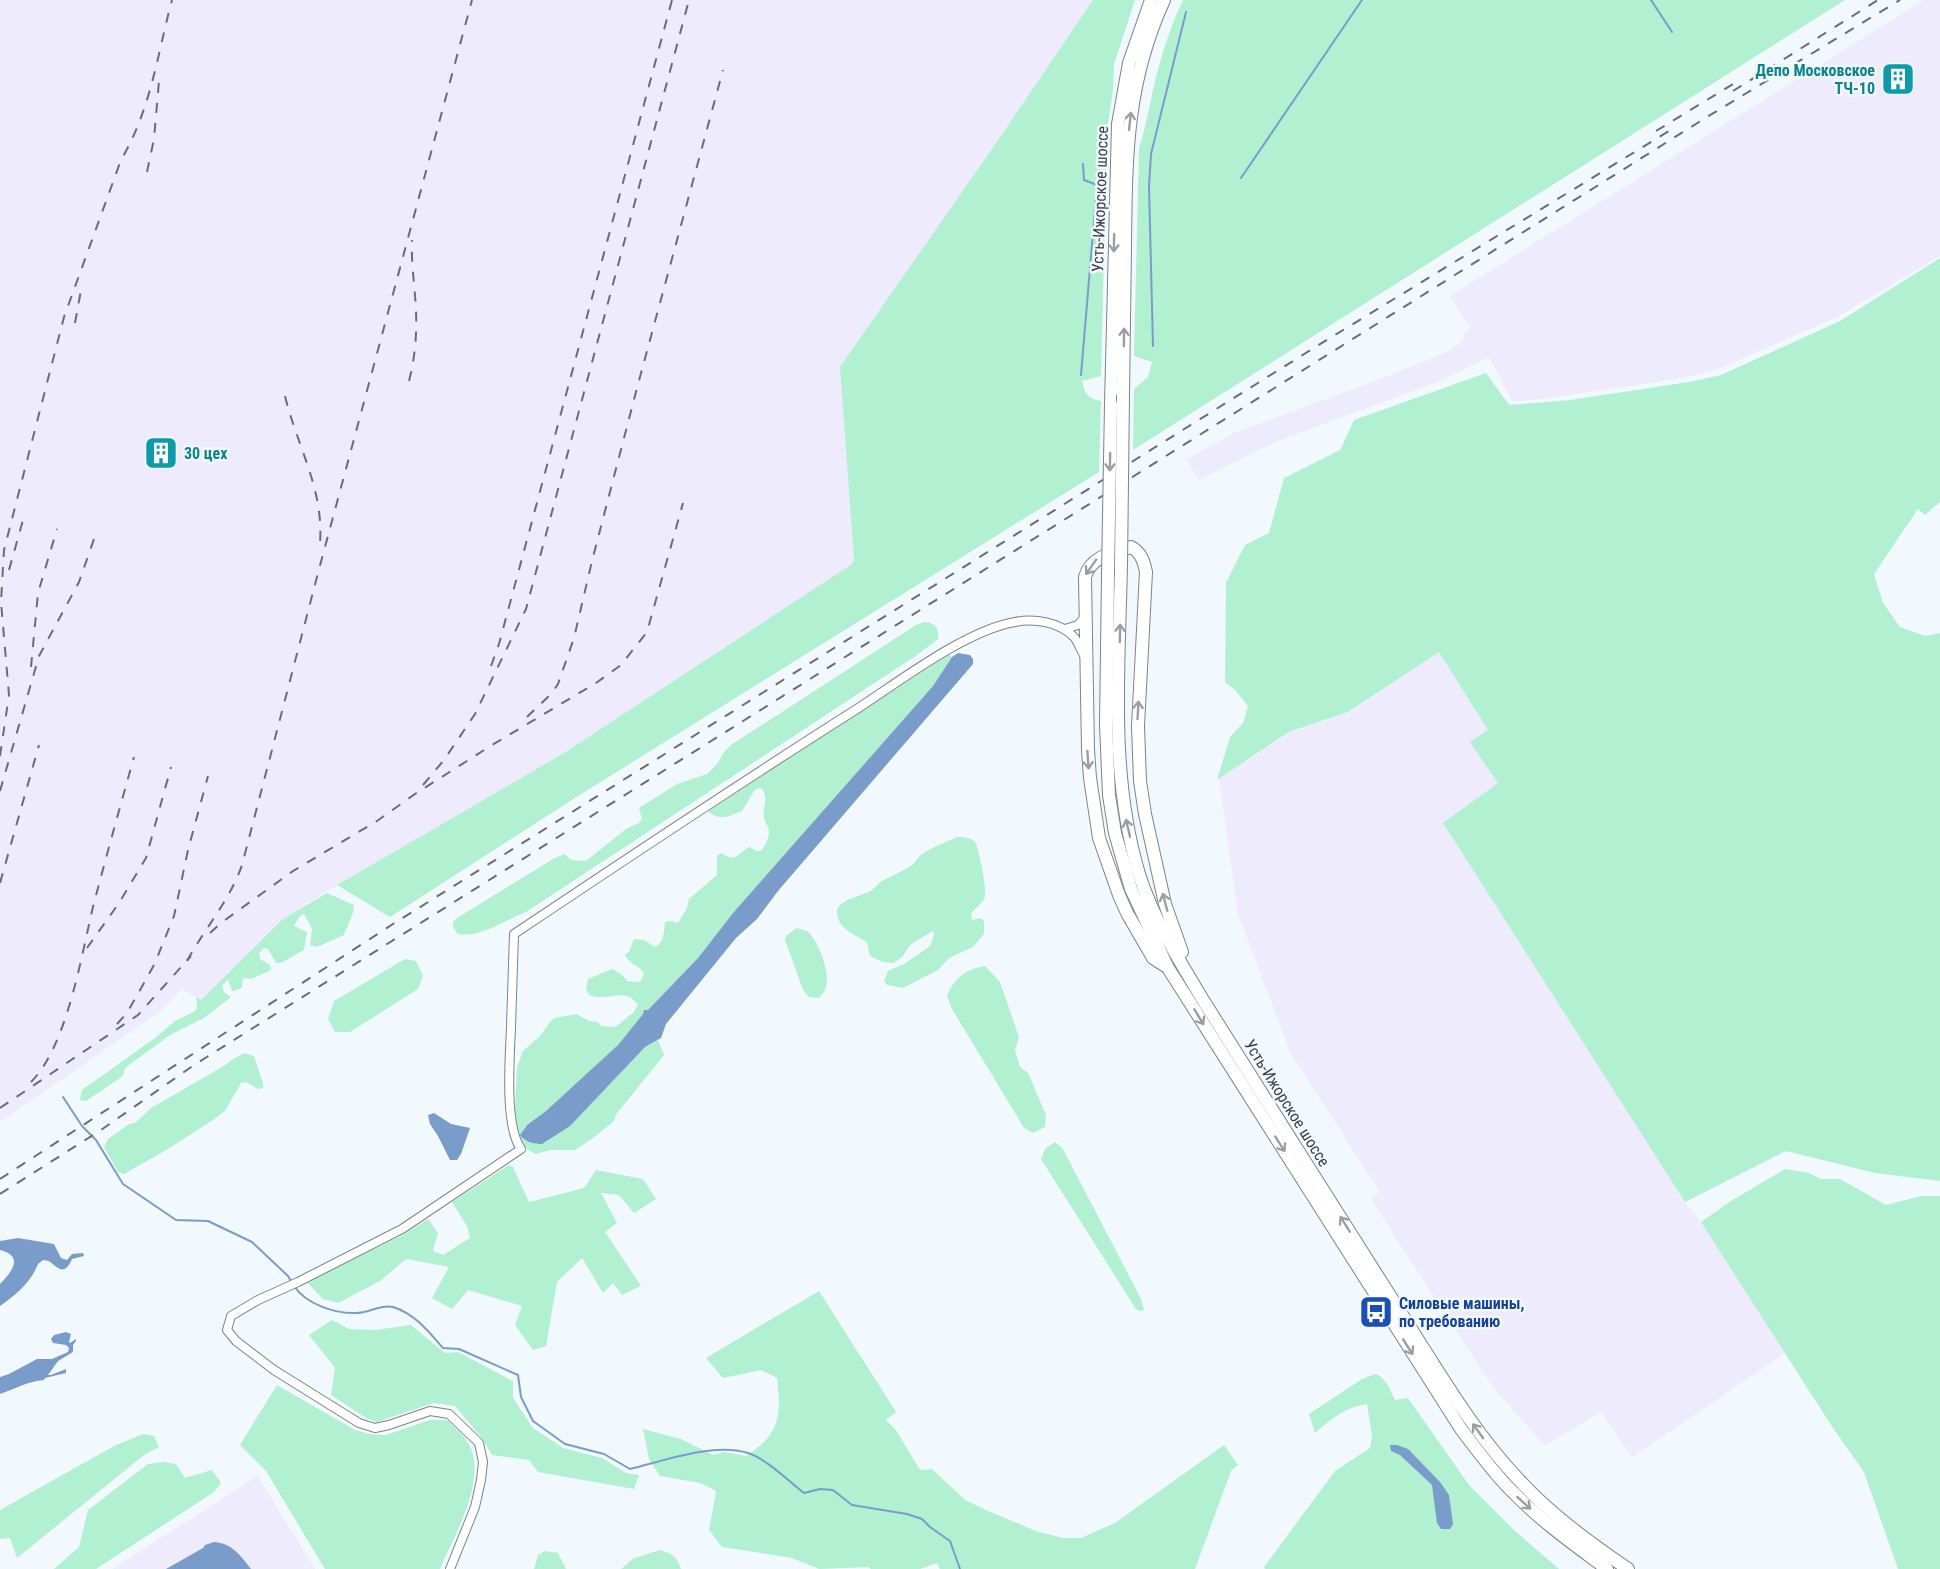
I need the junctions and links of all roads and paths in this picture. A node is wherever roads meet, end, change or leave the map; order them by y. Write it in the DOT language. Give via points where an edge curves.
graph roads {
  1 [pos="1151,0"];
  2 [pos="1164,0"];
  3 [pos="1085,617"];
  4 [pos="1065,629"];
  5 [pos="1086,659"];
  6 [pos="1168,968"];
  7 [pos="1190,978"];
  8 [pos="450,1569"];
  9 [pos="1607,1569"];
  10 [pos="1628,1569"];
  1 -- 6 [label="street, Усть-Ижорское шоссе, one-way, bridge" via="1129,63 1118,124 1106,724 1115,833 1131,889"];
  7 -- 2 [label="street, Усть-Ижорское шоссе, one-way, bridge" via="1140,876 1125,816 1118,733 1126,164 1140,65"];
  3 -- 4 [label="street" via="1078,625"];
  3 -- 5 [label="street"];
  7 -- 3 [label="street, one-way" via="1165,904 1140,781 1138,726 1146,572 1136,549 1131,547 1098,558 1087,568"];
  4 -- 5 [label="street" via="1076,639"];
  4 -- 8 [label="street" via="1017,621 996,626 949,650 514,934 509,1097 513,1128 521,1149 402,1229 231,1316 227,1330 236,1341 274,1370 359,1423 375,1428 430,1411 449,1414 479,1443 482,1480"];
  5 -- 6 [label="street, one-way" via="1090,778 1099,838 1119,895 1138,933 1153,958"];
  6 -- 9 [label="street, Усть-Ижорское шоссе, one-way" via="1449,1412 1513,1493"];
  10 -- 7 [label="street, Усть-Ижорское шоссе, one-way" via="1542,1503 1484,1439"];
}
